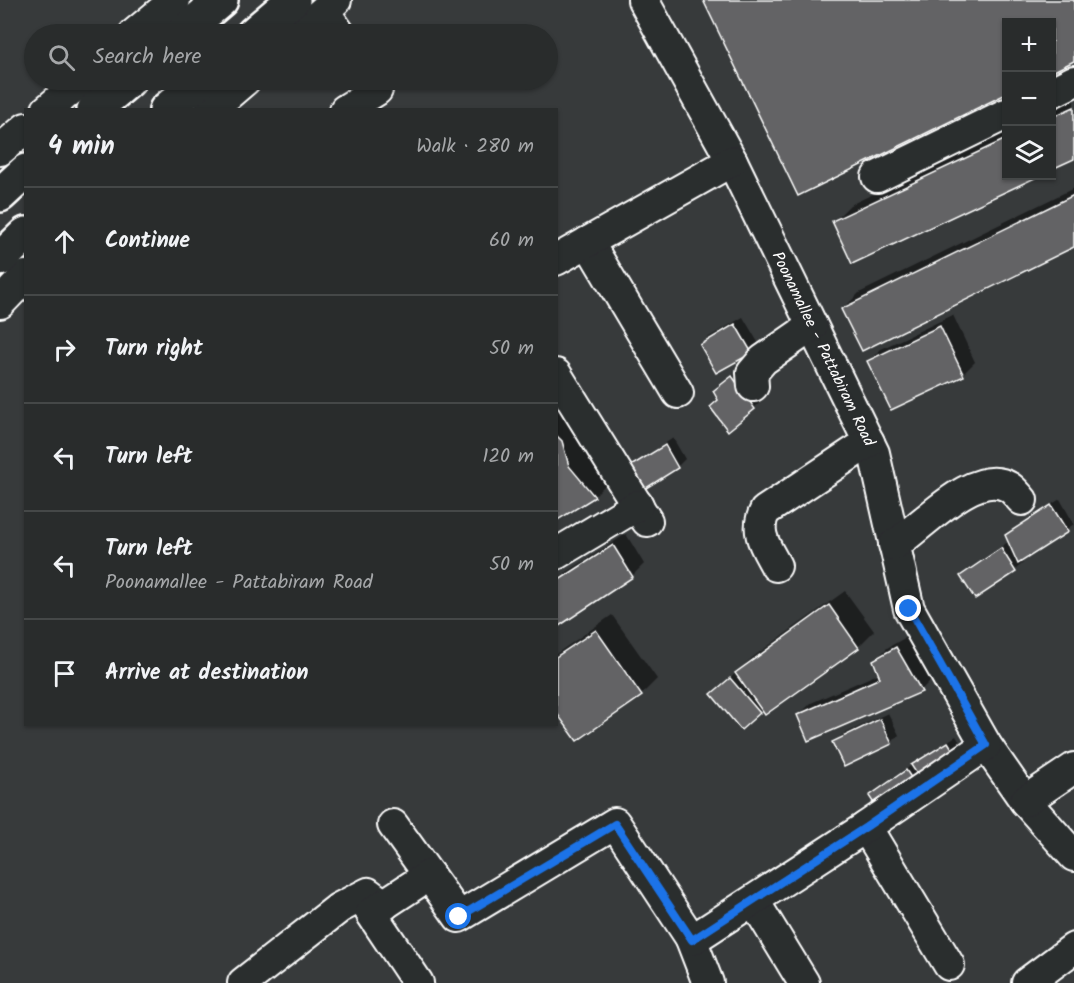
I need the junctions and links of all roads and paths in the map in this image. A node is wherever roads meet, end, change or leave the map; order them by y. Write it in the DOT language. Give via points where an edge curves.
graph roads {
  1 [pos="175,0"];
  2 [pos="221,0"];
  3 [pos="293,0"];
  4 [pos="643,0"];
  5 [pos="333,15"];
  6 [pos="146,24"];
  7 [pos="193,24"];
  8 [pos="265,24"];
  9 [pos="316,24"];
  10 [pos="1074,81"];
  11 [pos="70,90"];
  12 [pos="117,90"];
  13 [pos="189,90"];
  14 [pos="233,90"];
  15 [pos="1056,90"];
  16 [pos="379,93"];
  17 [pos="49,108"];
  18 [pos="96,108"];
  19 [pos="168,108"];
  20 [pos="212,108"];
  21 [pos="349,108"];
  22 [pos="1002,116"];
  23 [pos="24,130"];
  24 [pos="0,150"];
  25 [pos="732,160"];
  26 [pos="24,173"];
  27 [pos="877,177"];
  28 [pos="0,195"];
  29 [pos="24,236"];
  30 [pos="588,242"];
  31 [pos="558,259"];
  32 [pos="0,260"];
  33 [pos="24,278"];
  34 [pos="0,303"];
  35 [pos="812,326"];
  36 [pos="558,377"];
  37 [pos="753,386"];
  38 [pos="678,393"];
  39 [pos="868,442"];
  40 [pos="1022,500"];
  41 [pos="894,545"];
  42 [pos="558,553"];
  43 [pos="776,566"];
  44 [pos="986,745"];
  45 [pos="1074,768"];
  46 [pos="1025,801"];
  47 [pos="393,825"];
  48 [pos="866,827"];
  49 [pos="1074,856"];
  50 [pos="429,875"];
  51 [pos="754,901"];
  52 [pos="384,905"];
  53 [pos="691,939"];
  54 [pos="1074,948"];
  55 [pos="949,965"];
  56 [pos="243,983"];
  57 [pos="418,983"];
  58 [pos="708,983"];
  59 [pos="804,983"];
  60 [pos="1027,983"];
  1 -- 6 [label="street"];
  2 -- 7 [label="highway"];
  3 -- 8 [label="highway"];
  4 -- 25 [label="street, Poonamallee - Pattabiram Road"];
  5 -- 9 [label="street"];
  10 -- 15 [label="street"];
  11 -- 17 [label="street"];
  12 -- 18 [label="highway"];
  13 -- 19 [label="highway"];
  14 -- 20 [label="street"];
  16 -- 21 [label="street"];
  22 -- 27 [label="street"];
  23 -- 24 [label="street"];
  25 -- 30 [label="street"];
  25 -- 35 [label="street, Poonamallee - Pattabiram Road"];
  26 -- 28 [label="highway"];
  29 -- 32 [label="highway"];
  30 -- 31 [label="street"];
  30 -- 38 [label="street"];
  33 -- 34 [label="street"];
  35 -- 37 [label="street" via="763,360 752,373"];
  35 -- 39 [label="street, Poonamallee - Pattabiram Road"];
  36 -- 42 [label="street" via="642,513"];
  39 -- 41 [label="street, Poonamallee - Pattabiram Road" via="874,453"];
  39 -- 43 [label="street" via="765,511 759,522 760,534"];
  40 -- 41 [label="street" via="1008,486 991,482 969,489"];
  41 -- 44 [label="street, Poonamallee - Pattabiram Road" via="909,609"];
  44 -- 46 [label="street, Poonamallee - Pattabiram Road"];
  44 -- 48 [label="street"];
  45 -- 46 [label="street"];
  46 -- 49 [label="street, Poonamallee - Pattabiram Road"];
  47 -- 50 [label="street"];
  48 -- 51 [label="street"];
  48 -- 55 [label="street"];
  50 -- 52 [label="street"];
  50 -- 53 [label="street" via="459,917 615,824"];
  51 -- 53 [label="street"];
  51 -- 59 [label="street"];
  52 -- 56 [label="street" via="368,893 348,903"];
  52 -- 57 [label="street" via="371,913"];
  53 -- 58 [label="street"];
  54 -- 60 [label="street"];
}
